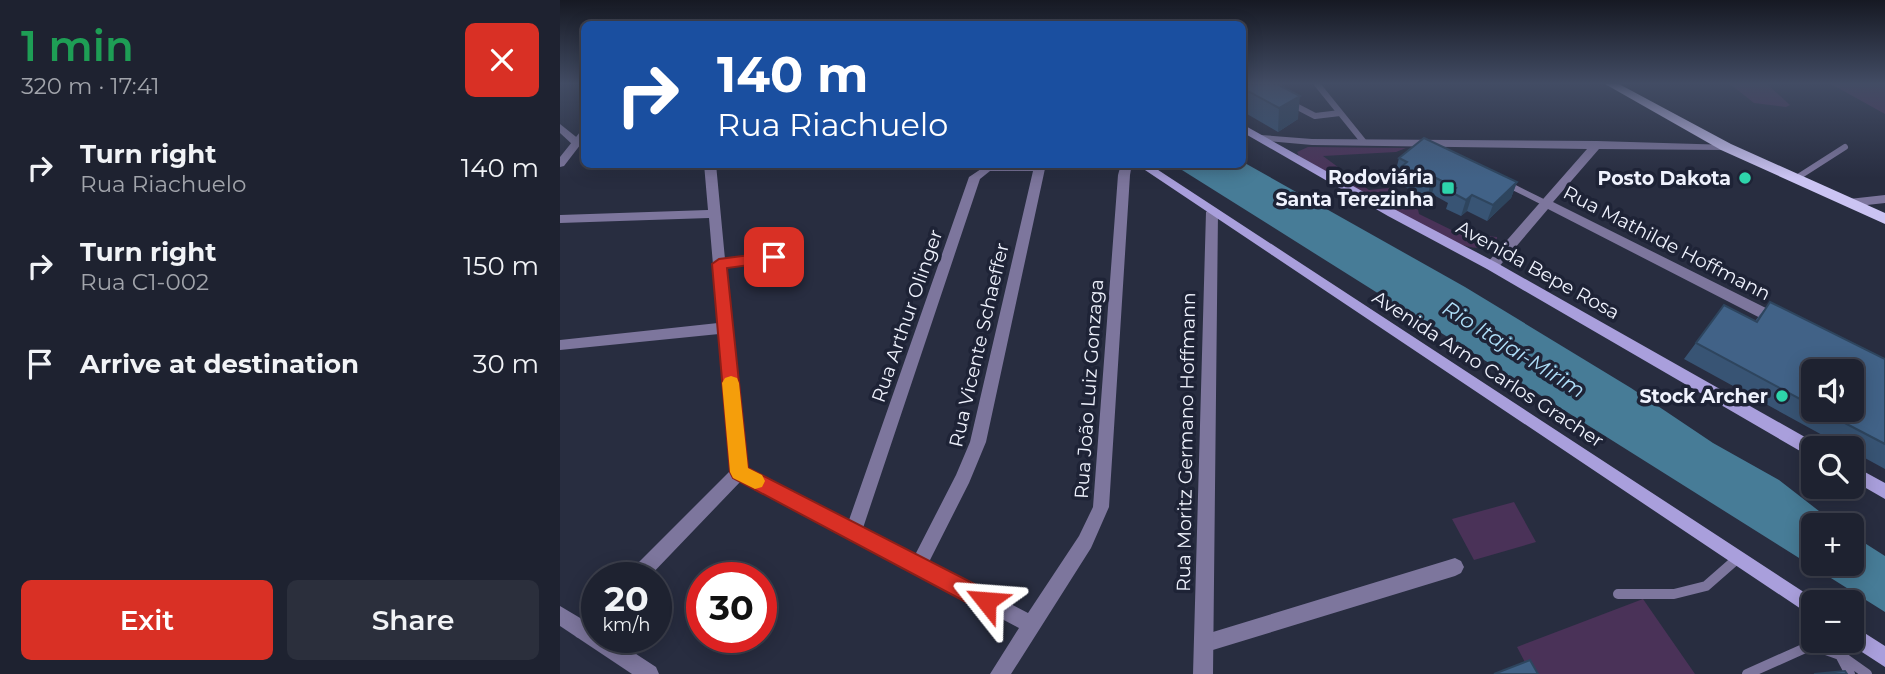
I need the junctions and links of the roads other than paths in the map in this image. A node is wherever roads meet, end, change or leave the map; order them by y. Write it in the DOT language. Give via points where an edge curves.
graph roads {
  1 [pos="1342,115"];
  2 [pos="1669,115"];
  3 [pos="560,127"];
  4 [pos="1246,129"];
  5 [pos="1261,138"];
  6 [pos="581,139"];
  7 [pos="581,141"];
  8 [pos="1363,141"];
  9 [pos="1312,142"];
  10 [pos="1438,142"];
  11 [pos="1597,144"];
  12 [pos="1726,146"];
  13 [pos="1845,147"];
  14 [pos="1448,155"];
  15 [pos="1293,158"];
  16 [pos="560,164"];
  17 [pos="710,168"];
  18 [pos="987,168"];
  19 [pos="1040,168"];
  20 [pos="1126,168"];
  21 [pos="1147,168"];
  22 [pos="1795,179"];
  23 [pos="1497,180"];
  24 [pos="1885,199"];
  25 [pos="1849,203"];
  26 [pos="1547,204"];
  27 [pos="1212,212"];
  28 [pos="715,214"];
  29 [pos="560,219"];
  30 [pos="1885,219"];
  31 [pos="774,257"];
  32 [pos="719,264"];
  33 [pos="1492,265"];
  34 [pos="1786,324"];
  35 [pos="725,328"];
  36 [pos="560,345"];
  37 [pos="1801,443"];
  38 [pos="739,472"];
  39 [pos="1864,479"];
  40 [pos="1885,492"];
  41 [pos="853,532"];
  42 [pos="1738,558"];
  43 [pos="651,562"];
  44 [pos="918,566"];
  45 [pos="1455,567"];
  46 [pos="1618,594"];
  47 [pos="1801,600"];
  48 [pos="560,615"];
  49 [pos="581,621"];
  50 [pos="1032,625"];
  51 [pos="1864,642"];
  52 [pos="1203,644"];
  53 [pos="625,653"];
  54 [pos="1840,655"];
  55 [pos="1885,657"];
  56 [pos="649,674"];
  57 [pos="1000,674"];
  58 [pos="1203,674"];
  59 [pos="1747,674"];
  60 [pos="1850,674"];
  61 [pos="1867,674"];
  1 -- 8 [label="lane"];
  2 -- 12 [label="main road"];
  3 -- 6 [label="street"];
  4 -- 5 [label="main road, Avenida Bepe Rosa"];
  5 -- 9 [label="street"];
  5 -- 15 [label="main road, Avenida Bepe Rosa"];
  7 -- 16 [label="street"];
  8 -- 9 [label="street"];
  8 -- 10 [label="street"];
  9 -- 15 [label="street" via="1292,145"];
  10 -- 11 [label="street"];
  10 -- 14 [label="lane"];
  11 -- 12 [label="street"];
  11 -- 26 [label="street"];
  12 -- 22 [label="main road"];
  13 -- 22 [label="lane"];
  15 -- 33 [label="main road, Avenida Bepe Rosa"];
  17 -- 28 [label="street"];
  18 -- 41 [label="street, Rua Arthur Olinger" via="975,177"];
  19 -- 44 [label="street, Rua Vicente Schaeffer" via="978,442"];
  20 -- 50 [label="street, Rua João Luiz Gonzaga" via="1101,507 1085,542"];
  21 -- 27 [label="main road, Avenida Arno Carlos Gracher"];
  22 -- 25 [label="main road"];
  23 -- 26 [label="lane, Rua Mathilde Hoffmann"];
  24 -- 25 [label="street"];
  25 -- 30 [label="main road"];
  26 -- 33 [label="street"];
  26 -- 34 [label="street, Rua Mathilde Hoffmann"];
  27 -- 42 [label="main road, Avenida Arno Carlos Gracher"];
  27 -- 52 [label="street, Rua Moritz Germano Hoffmann"];
  28 -- 29 [label="street"];
  28 -- 32 [label="street"];
  31 -- 32 [label="street"];
  32 -- 35 [label="street"];
  33 -- 37 [label="main road, Avenida Bepe Rosa"];
  35 -- 36 [label="street"];
  35 -- 38 [label="street"];
  38 -- 41 [label="street"];
  38 -- 43 [label="street"];
  39 -- 40 [label="main road"];
  41 -- 44 [label="street"];
  42 -- 46 [label="lane" via="1706,586 1674,594"];
  42 -- 47 [label="main road, Avenida Arno Carlos Gracher"];
  44 -- 50 [label="street"];
  45 -- 52 [label="street"];
  48 -- 49 [label="street"];
  50 -- 57 [label="street, Rua João Luiz Gonzaga"];
  51 -- 55 [label="main road"];
  52 -- 58 [label="street, Rua Moritz Germano Hoffmann"];
  53 -- 56 [label="street"];
  54 -- 59 [label="lane" via="1812,645"];
  54 -- 60 [label="lane"];
  54 -- 61 [label="lane"];
}
